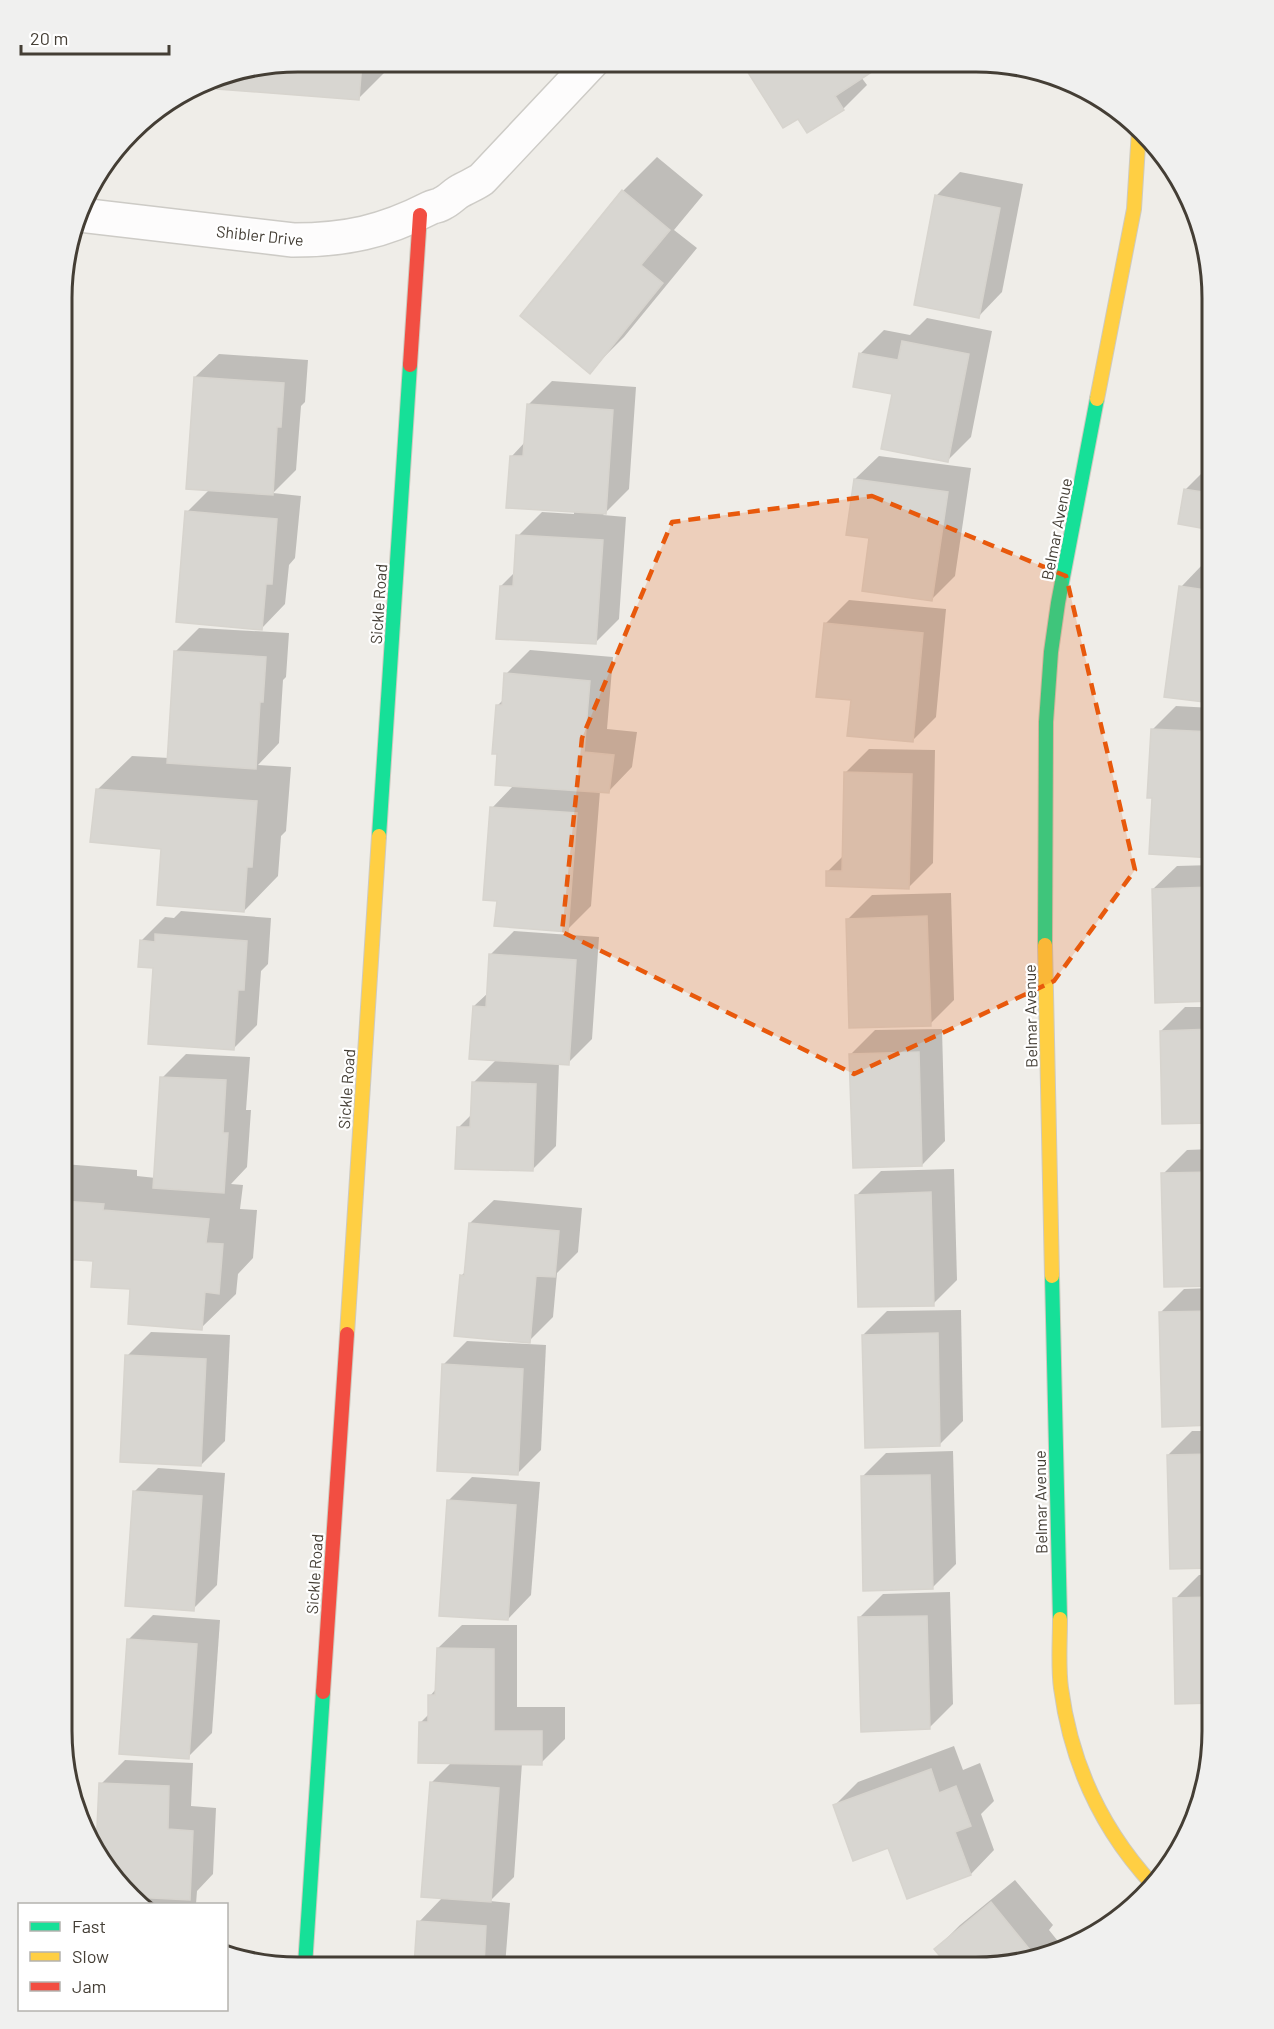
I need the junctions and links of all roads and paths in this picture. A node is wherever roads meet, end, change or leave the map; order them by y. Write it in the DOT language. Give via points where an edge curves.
graph roads {
  1 [pos="583,72"];
  2 [pos="1138,141"];
  3 [pos="420,215"];
  4 [pos="88,216"];
  5 [pos="1146,1879"];
  6 [pos="306,1957"];
  1 -- 3 [label="street, Shibler Drive" via="482,179"];
  2 -- 5 [label="street, Belmar Avenue" via="1134,209 1051,652 1044,909 1061,1686 1083,1775 1102,1817"];
  3 -- 4 [label="street, Shibler Drive" via="386,228 321,240"];
  3 -- 6 [label="street, Sickle Road"];
}
